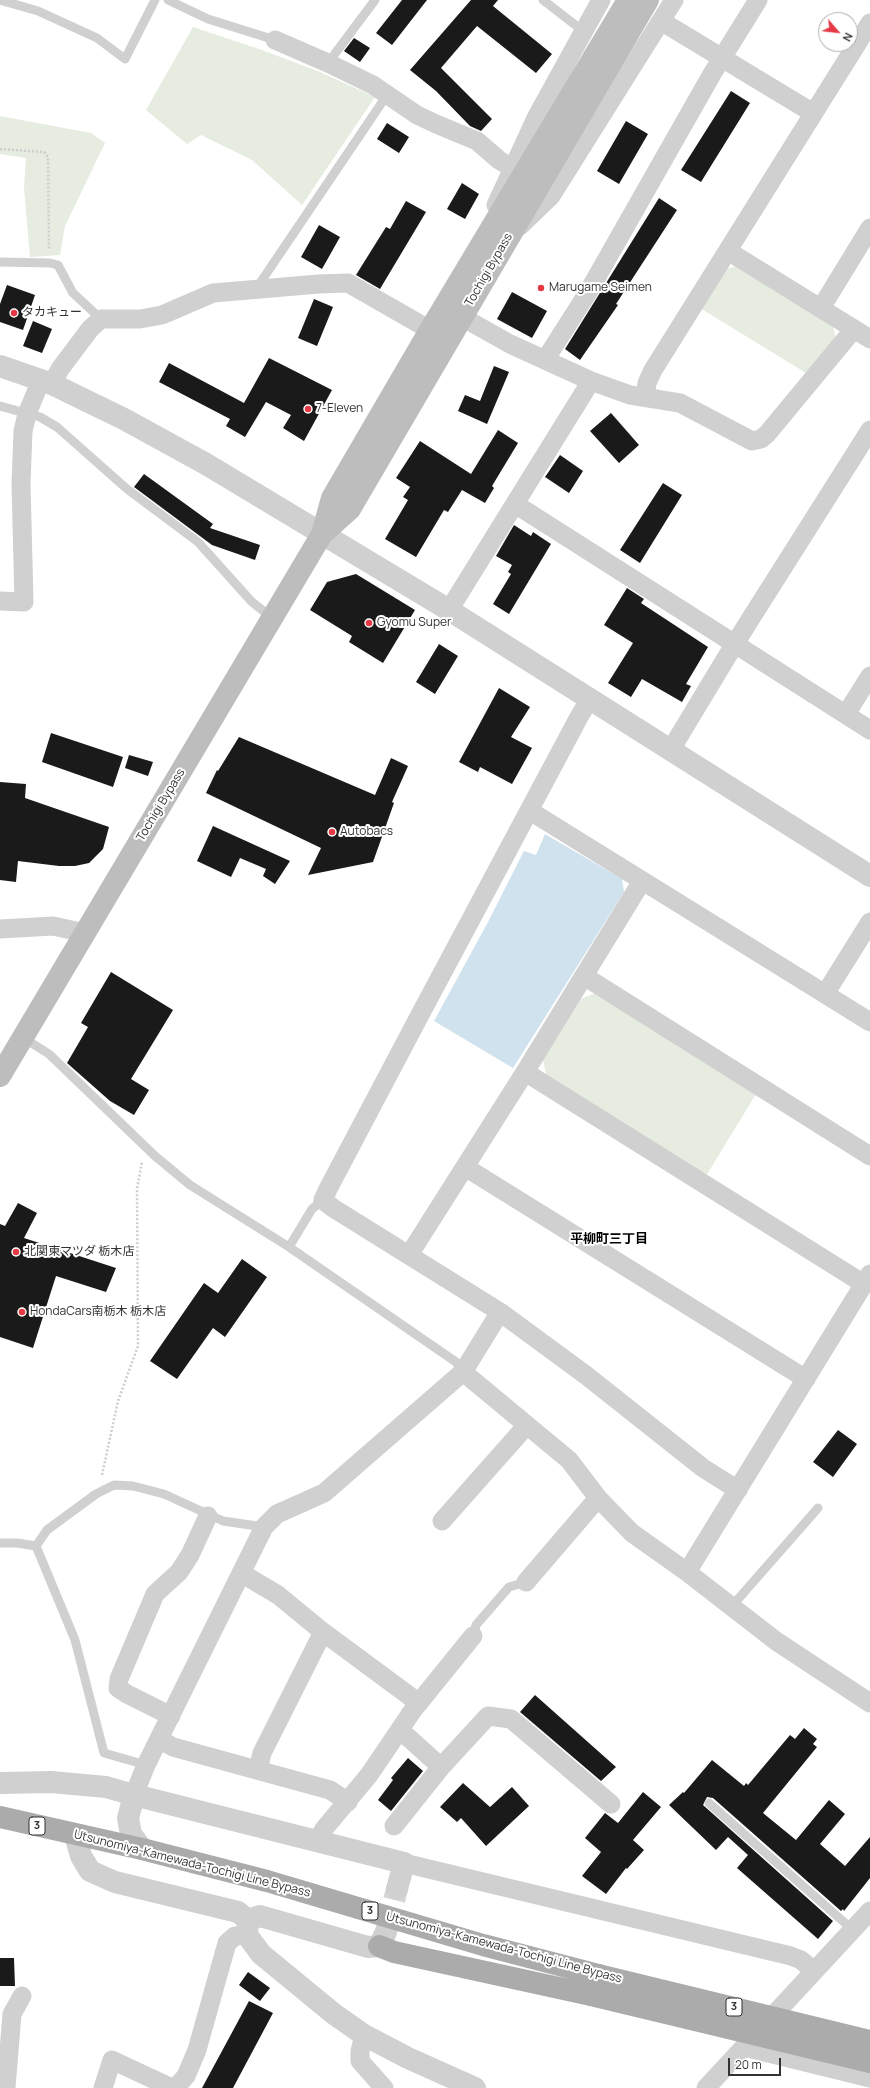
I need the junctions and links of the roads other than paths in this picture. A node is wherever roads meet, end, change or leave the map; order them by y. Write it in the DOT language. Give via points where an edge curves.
graph roads {
  1 [pos="0,0"];
  2 [pos="155,0"];
  3 [pos="168,0"];
  4 [pos="375,0"];
  5 [pos="543,0"];
  6 [pos="601,0"];
  7 [pos="628,0"];
  8 [pos="648,0"];
  9 [pos="674,0"];
  10 [pos="758,0"];
  11 [pos="661,21"];
  12 [pos="870,23"];
  13 [pos="583,31"];
  14 [pos="275,40"];
  15 [pos="722,58"];
  16 [pos="328,63"];
  17 [pos="387,95"];
  18 [pos="813,113"];
  19 [pos="512,168"];
  20 [pos="870,228"];
  21 [pos="511,233"];
  22 [pos="488,235"];
  23 [pos="728,251"];
  24 [pos="0,262"];
  25 [pos="256,290"];
  26 [pos="821,308"];
  27 [pos="462,317"];
  28 [pos="101,319"];
  29 [pos="854,329"];
  30 [pos="430,330"];
  31 [pos="870,339"];
  32 [pos="544,360"];
  33 [pos="0,366"];
  34 [pos="591,381"];
  35 [pos="46,382"];
  36 [pos="645,397"];
  37 [pos="0,406"];
  38 [pos="28,414"];
  39 [pos="870,430"];
  40 [pos="515,504"];
  41 [pos="322,534"];
  42 [pos="0,601"];
  43 [pos="449,610"];
  44 [pos="273,616"];
  45 [pos="734,645"];
  46 [pos="870,676"];
  47 [pos="589,700"];
  48 [pos="846,714"];
  49 [pos="870,730"];
  50 [pos="670,751"];
  51 [pos="530,811"];
  52 [pos="870,876"];
  53 [pos="642,881"];
  54 [pos="870,922"];
  55 [pos="0,929"];
  56 [pos="85,934"];
  57 [pos="584,976"];
  58 [pos="825,994"];
  59 [pos="870,1022"];
  60 [pos="22,1037"];
  61 [pos="525,1072"];
  62 [pos="0,1076"];
  63 [pos="870,1156"];
  64 [pos="466,1167"];
  65 [pos="324,1200"];
  66 [pos="289,1247"];
  67 [pos="409,1255"];
  68 [pos="867,1279"];
  69 [pos="500,1312"];
  70 [pos="463,1372"];
  71 [pos="806,1379"];
  72 [pos="527,1425"];
  73 [pos="738,1490"];
  74 [pos="598,1498"];
  75 [pos="818,1508"];
  76 [pos="208,1516"];
  77 [pos="442,1521"];
  78 [pos="264,1526"];
  79 [pos="0,1544"];
  80 [pos="36,1546"];
  81 [pos="687,1572"];
  82 [pos="240,1573"];
  83 [pos="526,1582"];
  84 [pos="732,1606"];
  85 [pos="323,1632"];
  86 [pos="473,1636"];
  87 [pos="419,1703"];
  88 [pos="870,1703"];
  89 [pos="171,1716"];
  90 [pos="400,1730"];
  91 [pos="159,1739"];
  92 [pos="146,1765"];
  93 [pos="441,1767"];
  94 [pos="258,1770"];
  95 [pos="0,1783"];
  96 [pos="134,1795"];
  97 [pos="348,1802"];
  98 [pos="709,1803"];
  99 [pos="611,1804"];
  100 [pos="0,1817"];
  101 [pos="394,1826"];
  102 [pos="75,1835"];
  103 [pos="317,1841"];
  104 [pos="142,1849"];
  105 [pos="404,1863"];
  106 [pos="397,1889"];
  107 [pos="870,1911"];
  108 [pos="248,1927"];
  109 [pos="853,1930"];
  110 [pos="383,1939"];
  111 [pos="814,1971"];
  112 [pos="594,1985"];
  113 [pos="22,1996"];
  114 [pos="364,2035"];
  115 [pos="870,2042"];
  116 [pos="744,2047"];
  117 [pos="870,2062"];
  118 [pos="870,2078"];
  119 [pos="6,2088"];
  120 [pos="103,2088"];
  121 [pos="384,2088"];
  122 [pos="475,2088"];
  123 [pos="706,2088"];
  1 -- 2 [label="lane" via="38,11 97,38 125,59"];
  3 -- 14 [label="lane" via="208,19"];
  4 -- 16 [label="lane"];
  5 -- 13 [label="lane"];
  6 -- 13 [label="street"];
  7 -- 22 [label="main road, Tochigi Bypass"];
  8 -- 21 [label="main road, Tochigi Bypass"];
  9 -- 11 [label="street"];
  10 -- 15 [label="street"];
  11 -- 15 [label="street"];
  11 -- 21 [label="street" via="551,196"];
  12 -- 18 [label="street"];
  13 -- 19 [label="street"];
  14 -- 16 [label="street"];
  15 -- 18 [label="street"];
  15 -- 32 [label="street" via="587,294"];
  16 -- 17 [label="street" via="373,85"];
  17 -- 19 [label="street" via="436,124 477,141"];
  17 -- 25 [label="lane"];
  18 -- 23 [label="street"];
  19 -- 22 [label="street" via="498,201"];
  20 -- 26 [label="street"];
  21 -- 27 [label="main road, Tochigi Bypass"];
  22 -- 30 [label="main road, Tochigi Bypass"];
  23 -- 26 [label="street"];
  23 -- 36 [label="street" via="653,370 647,383"];
  24 -- 28 [label="lane" via="58,265 73,294"];
  25 -- 28 [label="street" via="213,293 162,315 140,319"];
  25 -- 30 [label="street" via="348,283"];
  26 -- 29 [label="street"];
  27 -- 32 [label="street"];
  27 -- 41 [label="main road, Tochigi Bypass" via="350,509"];
  28 -- 35 [label="street"];
  29 -- 31 [label="street"];
  29 -- 36 [label="street" via="761,439 752,441 742,437 680,403"];
  30 -- 41 [label="main road, Tochigi Bypass" via="332,498"];
  32 -- 34 [label="street"];
  33 -- 35 [label="street"];
  34 -- 36 [label="street" via="630,395"];
  34 -- 40 [label="street"];
  35 -- 38 [label="street"];
  35 -- 41 [label="street" via="124,419"];
  37 -- 38 [label="lane"];
  38 -- 42 [label="street" via="23,431 20,484 24,602"];
  38 -- 44 [label="lane" via="40,417 57,427 127,489 198,542 251,601"];
  39 -- 45 [label="street"];
  40 -- 43 [label="street"];
  40 -- 45 [label="street"];
  41 -- 43 [label="street"];
  41 -- 44 [label="main road, Tochigi Bypass"];
  43 -- 47 [label="street"];
  44 -- 56 [label="main road, Tochigi Bypass"];
  45 -- 48 [label="street"];
  45 -- 50 [label="street"];
  46 -- 48 [label="street"];
  47 -- 50 [label="street"];
  47 -- 51 [label="street"];
  48 -- 49 [label="street"];
  50 -- 52 [label="street"];
  51 -- 53 [label="street"];
  51 -- 65 [label="street"];
  53 -- 57 [label="street"];
  53 -- 58 [label="street"];
  54 -- 58 [label="street"];
  55 -- 56 [label="street" via="53,926"];
  56 -- 60 [label="main road, Tochigi Bypass"];
  57 -- 61 [label="street"];
  57 -- 63 [label="street"];
  58 -- 59 [label="street"];
  60 -- 62 [label="main road, Tochigi Bypass"];
  60 -- 66 [label="lane" via="49,1054 146,1148 190,1185 210,1200"];
  61 -- 64 [label="street"];
  61 -- 68 [label="street"];
  64 -- 67 [label="street"];
  64 -- 71 [label="street"];
  65 -- 66 [label="lane" via="312,1209"];
  65 -- 67 [label="street"];
  66 -- 70 [label="lane" via="456,1362"];
  67 -- 69 [label="street"];
  68 -- 71 [label="street"];
  69 -- 70 [label="street"];
  69 -- 73 [label="street" via="587,1376 703,1468"];
  70 -- 72 [label="street"];
  70 -- 78 [label="street" via="324,1493 277,1514"];
  71 -- 73 [label="street"];
  72 -- 74 [label="street" via="569,1460"];
  72 -- 77 [label="street"];
  73 -- 81 [label="street"];
  74 -- 81 [label="street" via="632,1533"];
  74 -- 83 [label="street"];
  75 -- 84 [label="lane"];
  76 -- 78 [label="lane" via="235,1523"];
  76 -- 80 [label="lane" via="164,1494 114,1485 47,1530"];
  76 -- 89 [label="street" via="179,1572 156,1594 119,1680 118,1688 126,1694"];
  78 -- 82 [label="street"];
  79 -- 80 [label="lane"];
  80 -- 92 [label="lane" via="75,1640 104,1753"];
  81 -- 84 [label="street"];
  82 -- 85 [label="street" via="278,1595"];
  82 -- 89 [label="street"];
  83 -- 86 [label="lane" via="509,1587 476,1625"];
  84 -- 88 [label="street" via="776,1641"];
  85 -- 87 [label="street"];
  85 -- 94 [label="street" via="262,1753"];
  86 -- 87 [label="street"];
  87 -- 90 [label="street"];
  89 -- 91 [label="street"];
  90 -- 93 [label="street"];
  90 -- 97 [label="street"];
  91 -- 92 [label="street"];
  91 -- 94 [label="street" via="173,1747"];
  92 -- 96 [label="street"];
  93 -- 99 [label="street" via="488,1716 511,1719"];
  93 -- 101 [label="street"];
  94 -- 97 [label="street" via="330,1790"];
  95 -- 96 [label="street" via="90,1784"];
  96 -- 103 [label="street"];
  96 -- 104 [label="street" via="128,1818 131,1834"];
  97 -- 103 [label="street"];
  98 -- 109 [label="lane"];
  100 -- 102 [label="main road, Utsunomiya-Kamewada-Tochigi Line Bypass / 3"];
  102 -- 104 [label="main road, Utsunomiya-Kamewada-Tochigi Line Bypass / 3"];
  102 -- 108 [label="street" via="81,1856 90,1871 115,1882 238,1912"];
  103 -- 105 [label="street"];
  104 -- 112 [label="main road, Utsunomiya-Kamewada-Tochigi Line Bypass / 3" via="267,1881 483,1944"];
  105 -- 106 [label="street"];
  105 -- 111 [label="street" via="791,1956 801,1960"];
  107 -- 109 [label="street"];
  108 -- 110 [label="street" via="260,1916 368,1947"];
  108 -- 114 [label="street" via="261,1954 334,2014"];
  108 -- 120 [label="street" via="227,1943 196,2050 186,2076 177,2086 172,2088 112,2060"];
  109 -- 111 [label="street"];
  110 -- 112 [label="main road" via="394,1952"];
  111 -- 116 [label="street"];
  112 -- 115 [label="main road, Utsunomiya-Kamewada-Tochigi Line Bypass / 3, bridge"];
  112 -- 117 [label="main road, bridge"];
  113 -- 119 [label="street" via="12,2014"];
  114 -- 121 [label="street" via="360,2061"];
  114 -- 122 [label="street"];
  116 -- 118 [label="street"];
  116 -- 123 [label="street"];
}
